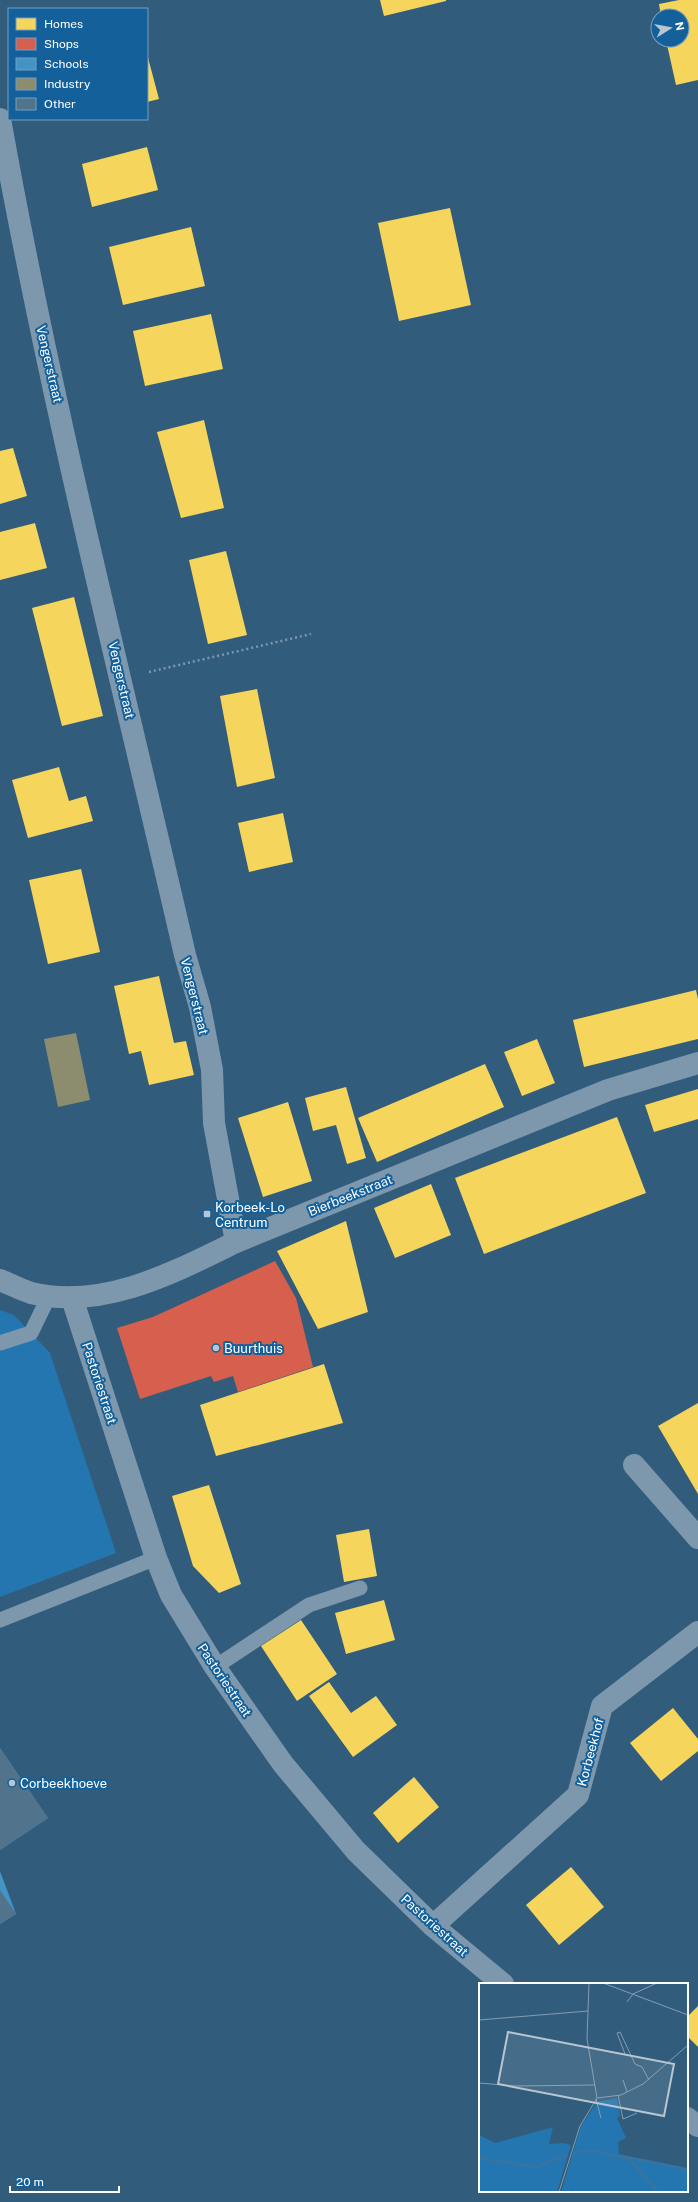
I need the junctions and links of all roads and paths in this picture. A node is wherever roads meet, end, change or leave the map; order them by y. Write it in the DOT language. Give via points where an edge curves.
graph roads {
  1 [pos="0,119"];
  2 [pos="311,634"];
  3 [pos="121,678"];
  4 [pos="698,1063"];
  5 [pos="236,1242"];
  6 [pos="0,1280"];
  7 [pos="49,1296"];
  8 [pos="72,1298"];
  9 [pos="0,1343"];
  10 [pos="634,1465"];
  11 [pos="698,1538"];
  12 [pos="156,1558"];
  13 [pos="360,1588"];
  14 [pos="0,1620"];
  15 [pos="698,1632"];
  16 [pos="215,1668"];
  17 [pos="433,1926"];
  18 [pos="502,1983"];
  19 [pos="688,2119"];
  20 [pos="698,2126"];
  1 -- 3 [label="street, Vengerstraat" via="22,240"];
  2 -- 3 [label="path"];
  3 -- 5 [label="street, Vengerstraat" via="185,955 200,1007 212,1070 214,1123"];
  4 -- 5 [label="street, Bierbeekstraat" via="608,1090"];
  5 -- 8 [label="street, Bierbeekstraat" via="191,1264 122,1290 98,1296"];
  6 -- 7 [label="street, Bierbeekstraat" via="30,1292"];
  7 -- 8 [label="street, Bierbeekstraat"];
  7 -- 9 [label="lane" via="31,1333"];
  8 -- 12 [label="street, Pastoriestraat"];
  10 -- 11 [label="street"];
  12 -- 14 [label="lane"];
  12 -- 16 [label="street, Pastoriestraat" via="170,1595"];
  13 -- 16 [label="lane" via="309,1605"];
  15 -- 17 [label="street, Korbeekhof" via="602,1706 578,1795"];
  16 -- 17 [label="street, Pastoriestraat" via="283,1764 356,1851"];
  17 -- 18 [label="street, Pastoriestraat"];
  19 -- 20 [label="street"];
}
